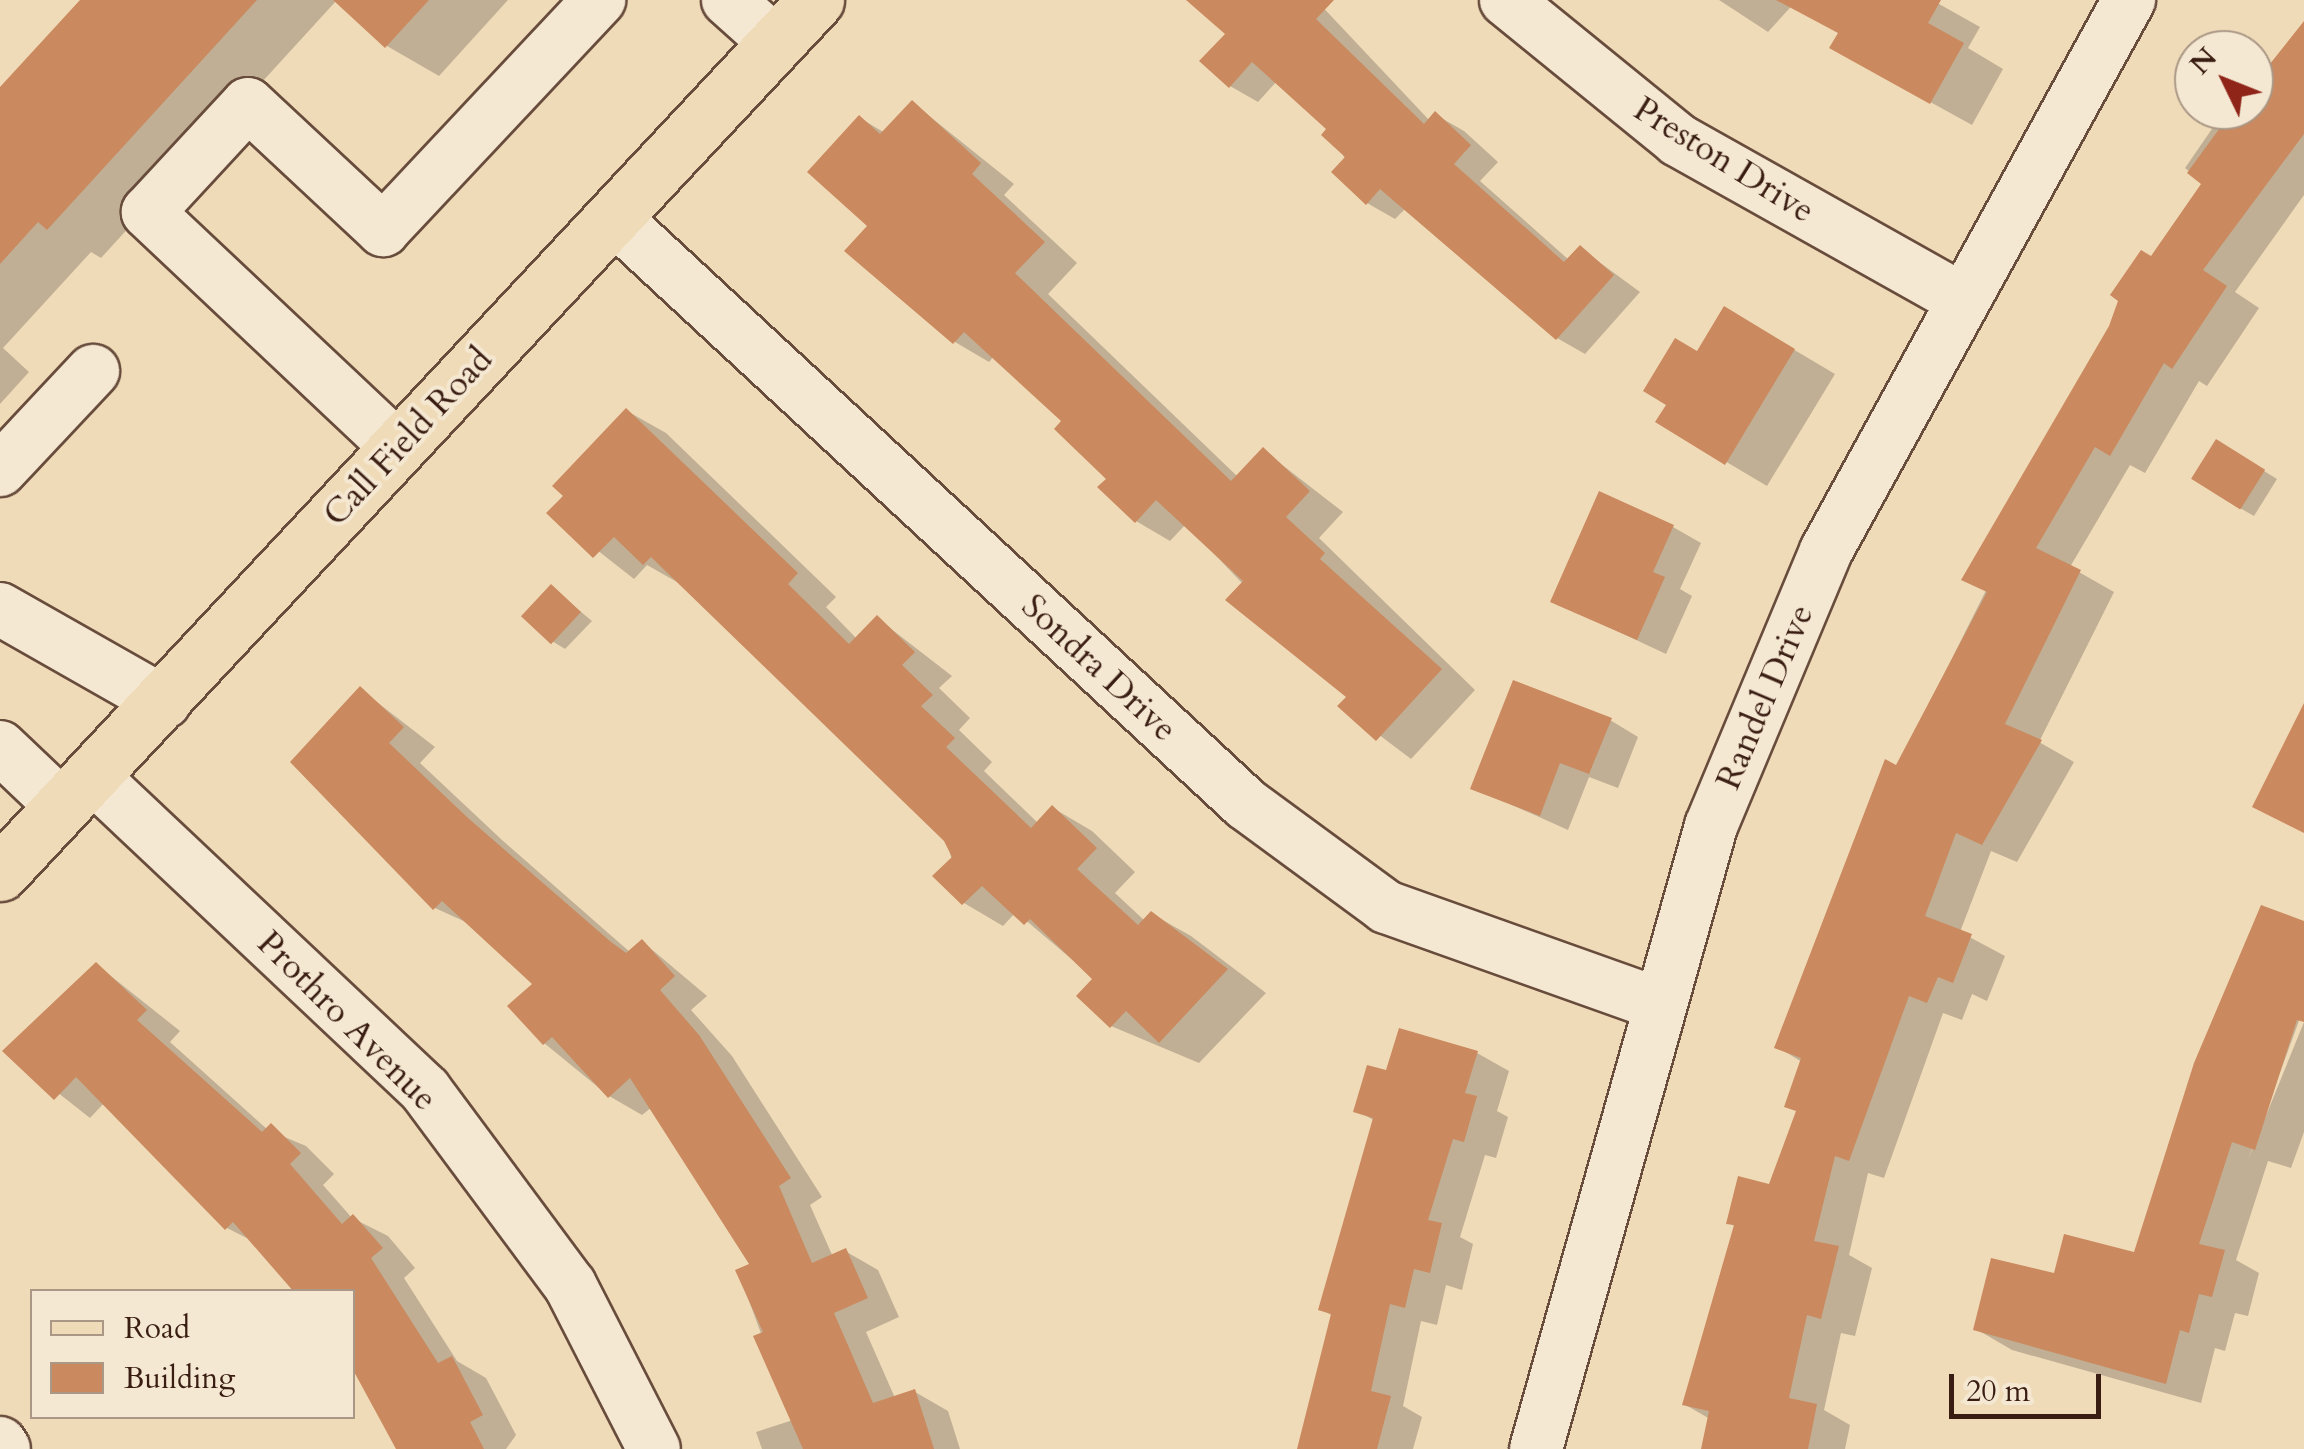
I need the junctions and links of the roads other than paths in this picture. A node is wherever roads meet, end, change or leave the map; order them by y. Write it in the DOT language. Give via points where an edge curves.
graph roads {
  1 [pos="599,0"];
  2 [pos="728,0"];
  3 [pos="816,0"];
  4 [pos="1506,0"];
  5 [pos="2129,0"];
  6 [pos="775,42"];
  7 [pos="613,217"];
  8 [pos="1958,297"];
  9 [pos="93,371"];
  10 [pos="398,448"];
  11 [pos="0,470"];
  12 [pos="0,609"];
  13 [pos="164,702"];
  14 [pos="0,747"];
  15 [pos="78,792"];
  16 [pos="0,874"];
  17 [pos="1659,1004"];
  18 [pos="0,1443"];
  19 [pos="4,1449"];
  20 [pos="654,1449"];
  21 [pos="1536,1449"];
  1 -- 10 [label="street" via="382,230 248,104 148,212"];
  2 -- 6 [label="street"];
  3 -- 6 [label="main road, Call Field Road"];
  4 -- 8 [label="street, Preston Drive" via="1678,140"];
  5 -- 8 [label="street, Randel Drive"];
  6 -- 7 [label="main road, Call Field Road"];
  7 -- 10 [label="main road, Call Field Road"];
  7 -- 17 [label="street, Sondra Drive" via="1246,804 1386,908"];
  8 -- 17 [label="street, Randel Drive" via="1826,551 1711,826"];
  9 -- 11 [label="street"];
  10 -- 13 [label="main road, Call Field Road"];
  12 -- 13 [label="street"];
  13 -- 15 [label="main road, Call Field Road"];
  14 -- 15 [label="street, Prothro Avenue"];
  15 -- 16 [label="main road, Call Field Road"];
  15 -- 20 [label="street, Prothro Avenue" via="424,1090 570,1284"];
  17 -- 21 [label="street, Randel Drive"];
  18 -- 19 [label="street"];
}
